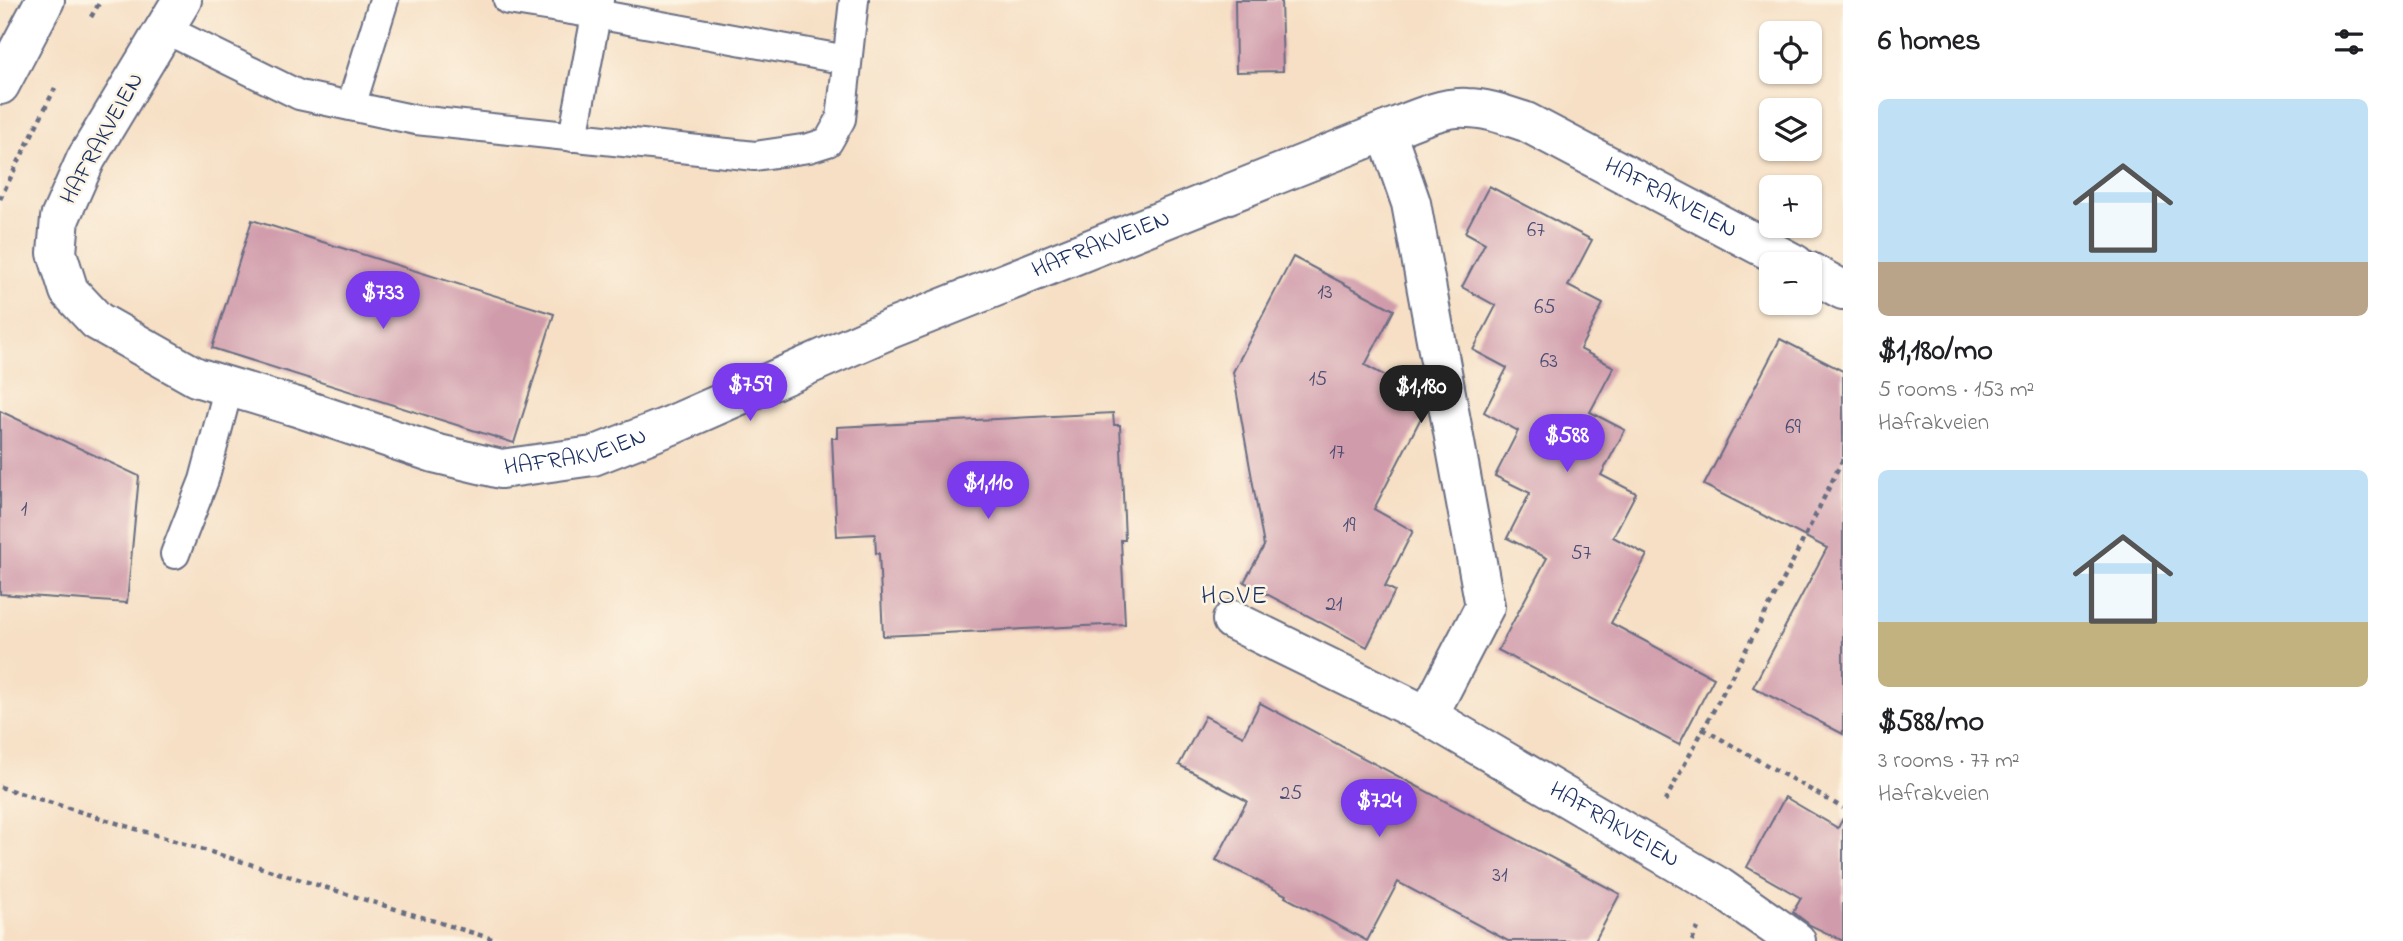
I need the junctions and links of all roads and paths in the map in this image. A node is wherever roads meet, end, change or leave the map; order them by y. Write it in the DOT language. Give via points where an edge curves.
graph roads {
  1 [pos="45,0"];
  2 [pos="101,0"];
  3 [pos="384,0"];
  4 [pos="508,0"];
  5 [pos="854,0"];
  6 [pos="598,7"];
  7 [pos="174,15"];
  8 [pos="90,18"];
  9 [pos="847,61"];
  10 [pos="60,78"];
  11 [pos="0,85"];
  12 [pos="352,106"];
  13 [pos="1386,131"];
  14 [pos="573,136"];
  15 [pos="0,199"];
  16 [pos="1771,252"];
  17 [pos="1822,279"];
  18 [pos="1843,290"];
  19 [pos="229,387"];
  20 [pos="1843,459"];
  21 [pos="175,554"];
  22 [pos="1233,620"];
  23 [pos="1428,716"];
  24 [pos="1703,729"];
  25 [pos="0,787"];
  26 [pos="1843,808"];
  27 [pos="1644,842"];
  28 [pos="499,941"];
  29 [pos="1796,941"];
  1 -- 11 [label="street"];
  2 -- 8 [label="path"];
  3 -- 12 [label="lane"];
  4 -- 6 [label="lane"];
  5 -- 9 [label="lane"];
  6 -- 9 [label="lane"];
  6 -- 14 [label="lane"];
  7 -- 12 [label="lane" via="299,95"];
  7 -- 19 [label="street, HAFRAKVEIEN" via="86,159 60,218 57,253 69,290 97,321 196,377"];
  9 -- 14 [label="lane" via="841,119 828,142 809,148 755,156"];
  10 -- 15 [label="path"];
  12 -- 14 [label="lane" via="416,120"];
  13 -- 16 [label="street, HAFRAKVEIEN" via="1464,107 1493,111 1526,122"];
  13 -- 19 [label="street, HAFRAKVEIEN" via="890,329 593,456 501,469 433,453"];
  13 -- 23 [label="street" via="1411,203 1485,606"];
  17 -- 18 [label="street"];
  19 -- 21 [label="lane" via="204,480"];
  20 -- 24 [label="path"];
  22 -- 23 [label="street, HAFRAKVEIEN"];
  23 -- 27 [label="street, HAFRAKVEIEN"];
  24 -- 26 [label="path"];
  24 -- 27 [label="path"];
  25 -- 28 [label="path"];
  27 -- 29 [label="street, HAFRAKVEIEN"];
}
